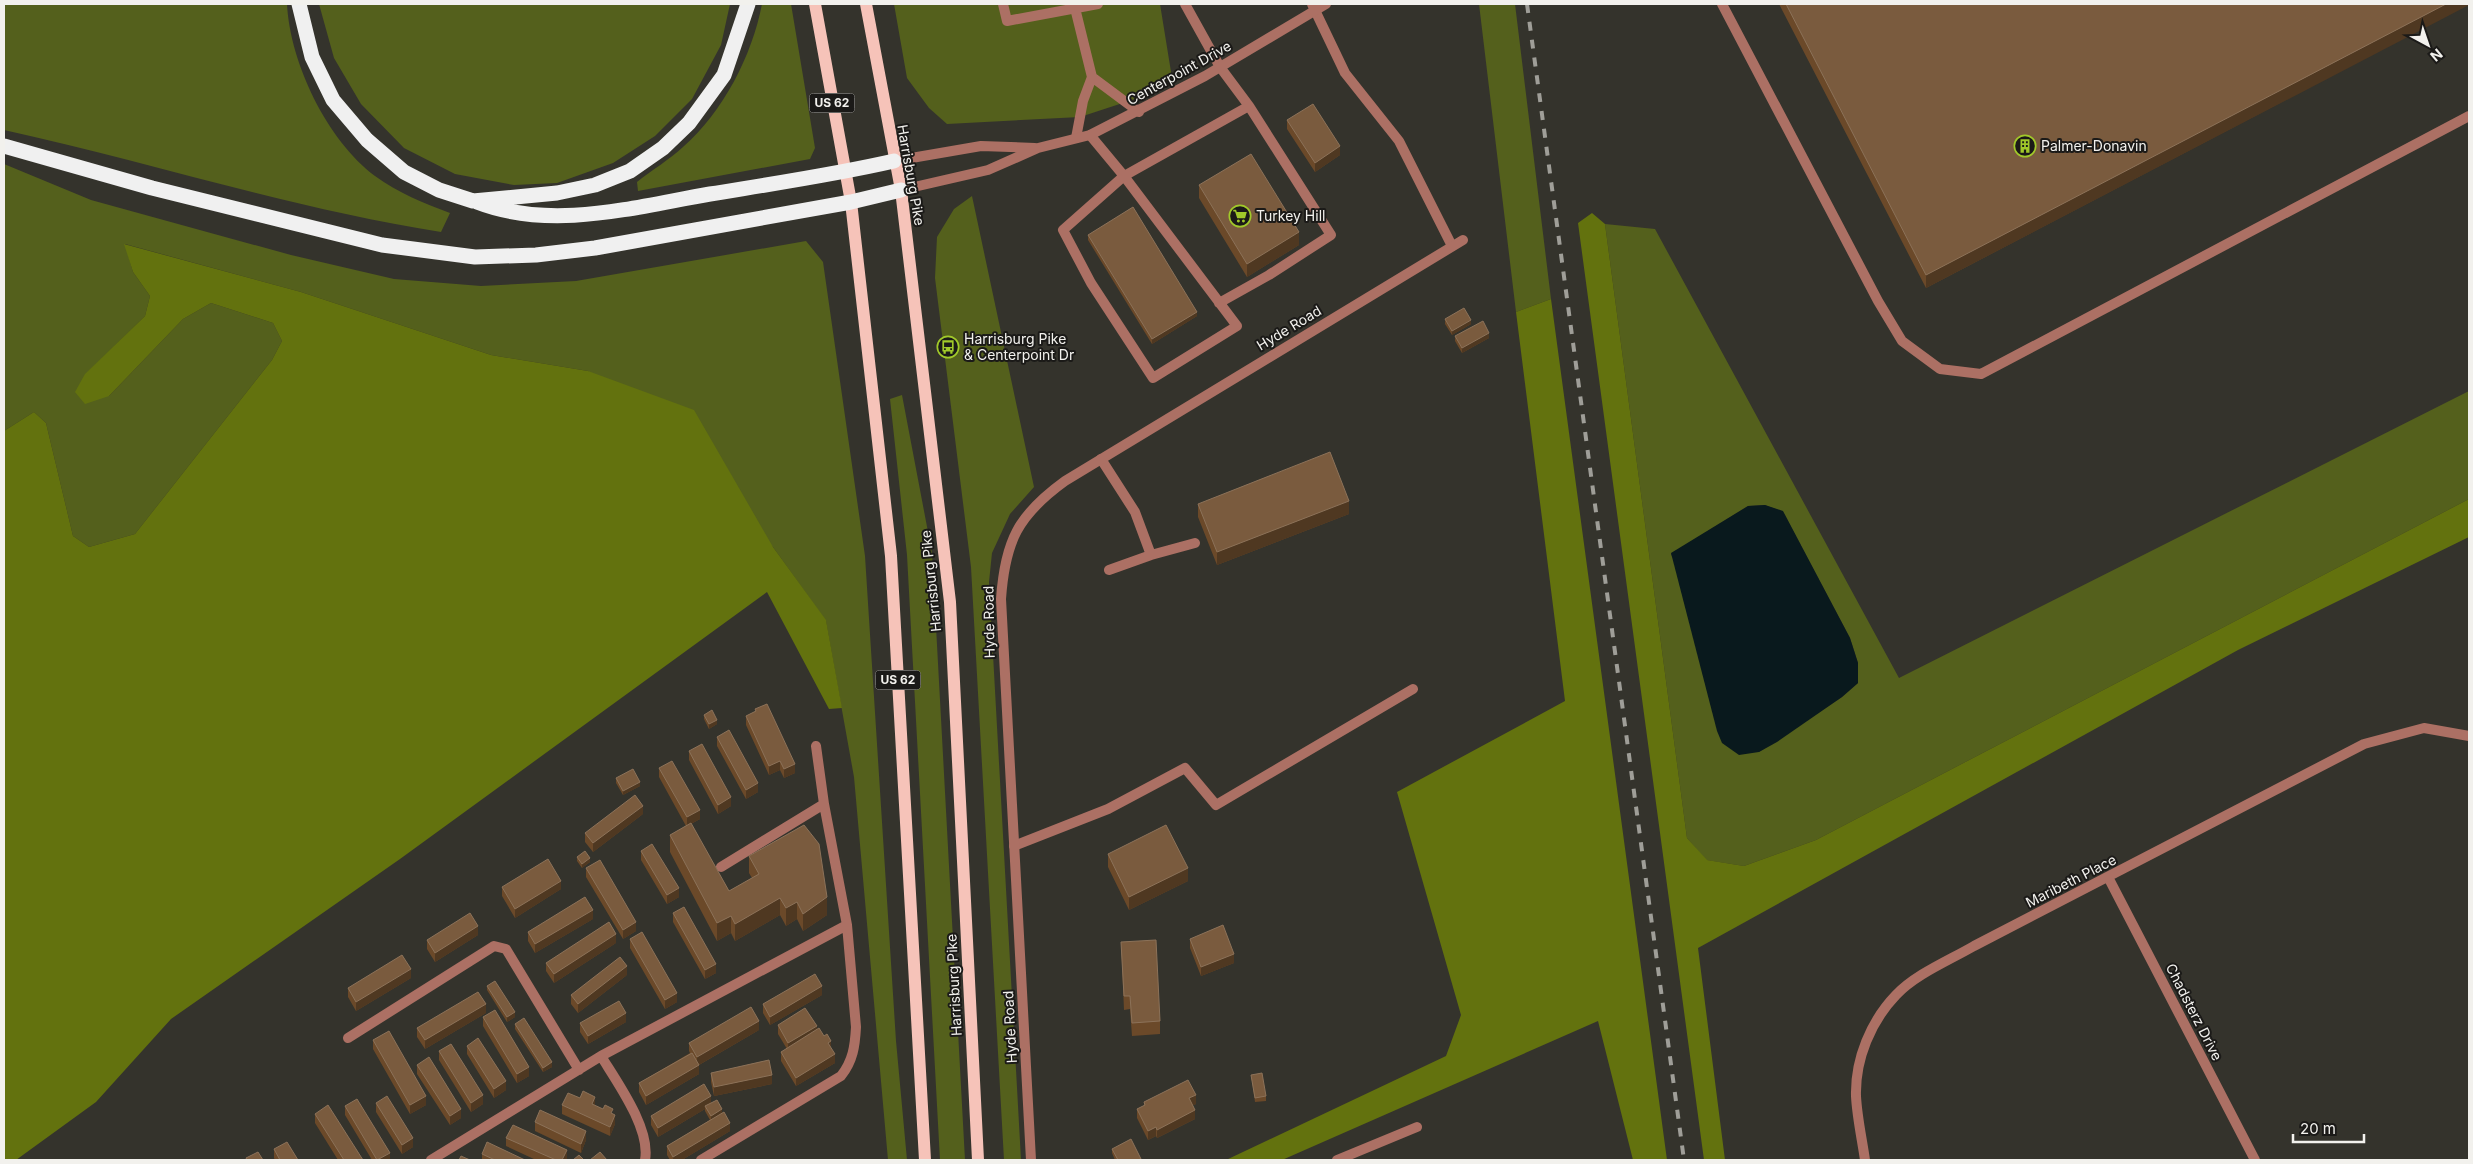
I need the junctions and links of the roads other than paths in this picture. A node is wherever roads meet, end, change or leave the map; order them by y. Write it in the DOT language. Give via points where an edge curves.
graph roads {
  1 [pos="299,4"];
  2 [pos="748,4"];
  3 [pos="815,4"];
  4 [pos="866,4"];
  5 [pos="1004,4"];
  6 [pos="1093,4"];
  7 [pos="1185,4"];
  8 [pos="1326,4"];
  9 [pos="1722,4"];
  10 [pos="1314,7"];
  11 [pos="1054,8"];
  12 [pos="1075,8"];
  13 [pos="1220,67"];
  14 [pos="1092,78"];
  15 [pos="1249,106"];
  16 [pos="1139,112"];
  17 [pos="2469,116"];
  18 [pos="1090,136"];
  19 [pos="1076,138"];
  20 [pos="4,146"];
  21 [pos="1038,148"];
  22 [pos="894,160"];
  23 [pos="844,172"];
  24 [pos="1124,176"];
  25 [pos="901,190"];
  26 [pos="473,201"];
  27 [pos="851,202"];
  28 [pos="1463,240"];
  29 [pos="1452,246"];
  30 [pos="1219,303"];
  31 [pos="1101,459"];
  32 [pos="1196,543"];
  33 [pos="1151,555"];
  34 [pos="1109,570"];
  35 [pos="1413,689"];
  36 [pos="2469,736"];
  37 [pos="816,746"];
  38 [pos="824,804"];
  39 [pos="1014,846"];
  40 [pos="721,867"];
  41 [pos="2108,877"];
  42 [pos="847,925"];
  43 [pos="348,1038"];
  44 [pos="601,1056"];
  45 [pos="579,1070"];
  46 [pos="1417,1127"];
  47 [pos="431,1160"];
  48 [pos="645,1160"];
  49 [pos="701,1160"];
  50 [pos="925,1160"];
  51 [pos="978,1160"];
  52 [pos="1031,1160"];
  53 [pos="1337,1160"];
  54 [pos="1865,1160"];
  55 [pos="2254,1160"];
  1 -- 26 [label="highway" via="312,57 333,100 367,140 404,172 439,190"];
  2 -- 26 [label="highway" via="724,75 689,123 663,148 630,171 594,185 557,193"];
  3 -- 23 [label="main road, US 62"];
  4 -- 22 [label="main road, Harrisburg Pike"];
  5 -- 11 [label="street" via="1007,21"];
  6 -- 12 [label="street"];
  7 -- 13 [label="street"];
  8 -- 10 [label="street, Centerpoint Drive"];
  9 -- 17 [label="street" via="1878,301 1902,341 1940,369 1981,374"];
  10 -- 13 [label="street, Centerpoint Drive"];
  10 -- 29 [label="street" via="1345,73 1400,141"];
  11 -- 12 [label="street"];
  12 -- 14 [label="street"];
  13 -- 15 [label="street"];
  13 -- 16 [label="street, Centerpoint Drive"];
  14 -- 16 [label="street"];
  14 -- 19 [label="street" via="1083,102"];
  15 -- 24 [label="street"];
  15 -- 30 [label="street" via="1331,235"];
  16 -- 18 [label="street, Centerpoint Drive"];
  18 -- 19 [label="street, Centerpoint Drive"];
  18 -- 24 [label="street"];
  19 -- 21 [label="street, Centerpoint Drive"];
  20 -- 27 [label="highway" via="152,188 382,245 475,257 536,256 595,248"];
  21 -- 22 [label="street, Centerpoint Drive" via="982,146"];
  21 -- 25 [label="street, Centerpoint Drive" via="988,170"];
  22 -- 23 [label="highway"];
  22 -- 25 [label="main road, Harrisburg Pike"];
  23 -- 26 [label="highway" via="579,216 528,216 500,211"];
  23 -- 27 [label="main road, US 62"];
  24 -- 30 [label="street"];
  24 -- 30 [label="street" via="1063,230 1091,283 1153,378 1237,326"];
  25 -- 27 [label="highway"];
  25 -- 51 [label="main road, Harrisburg Pike" via="950,602"];
  27 -- 50 [label="main road, US 62" via="891,556"];
  28 -- 29 [label="street, Hyde Road"];
  29 -- 31 [label="street, Hyde Road"];
  31 -- 33 [label="street" via="1136,512"];
  31 -- 39 [label="street, Hyde Road" via="1032,507 1013,535 1006,554 1001,599"];
  32 -- 33 [label="street"];
  33 -- 34 [label="street"];
  35 -- 39 [label="street" via="1216,805 1185,768 1108,809"];
  36 -- 41 [label="street, Maribeth Place" via="2424,728 2364,744"];
  37 -- 38 [label="street"];
  38 -- 40 [label="street"];
  38 -- 42 [label="street"];
  39 -- 52 [label="street, Hyde Road"];
  41 -- 54 [label="street, Maribeth Place" via="1966,951 1896,994 1870,1033 1857,1068 1856,1096"];
  41 -- 55 [label="street, Chadsterz Drive"];
  42 -- 44 [label="street"];
  42 -- 49 [label="street" via="856,1027 856,1044 850,1065 840,1076"];
  43 -- 45 [label="street" via="494,946 506,949"];
  44 -- 45 [label="street"];
  44 -- 48 [label="street" via="635,1114"];
  45 -- 47 [label="street"];
  46 -- 53 [label="street"];
}
